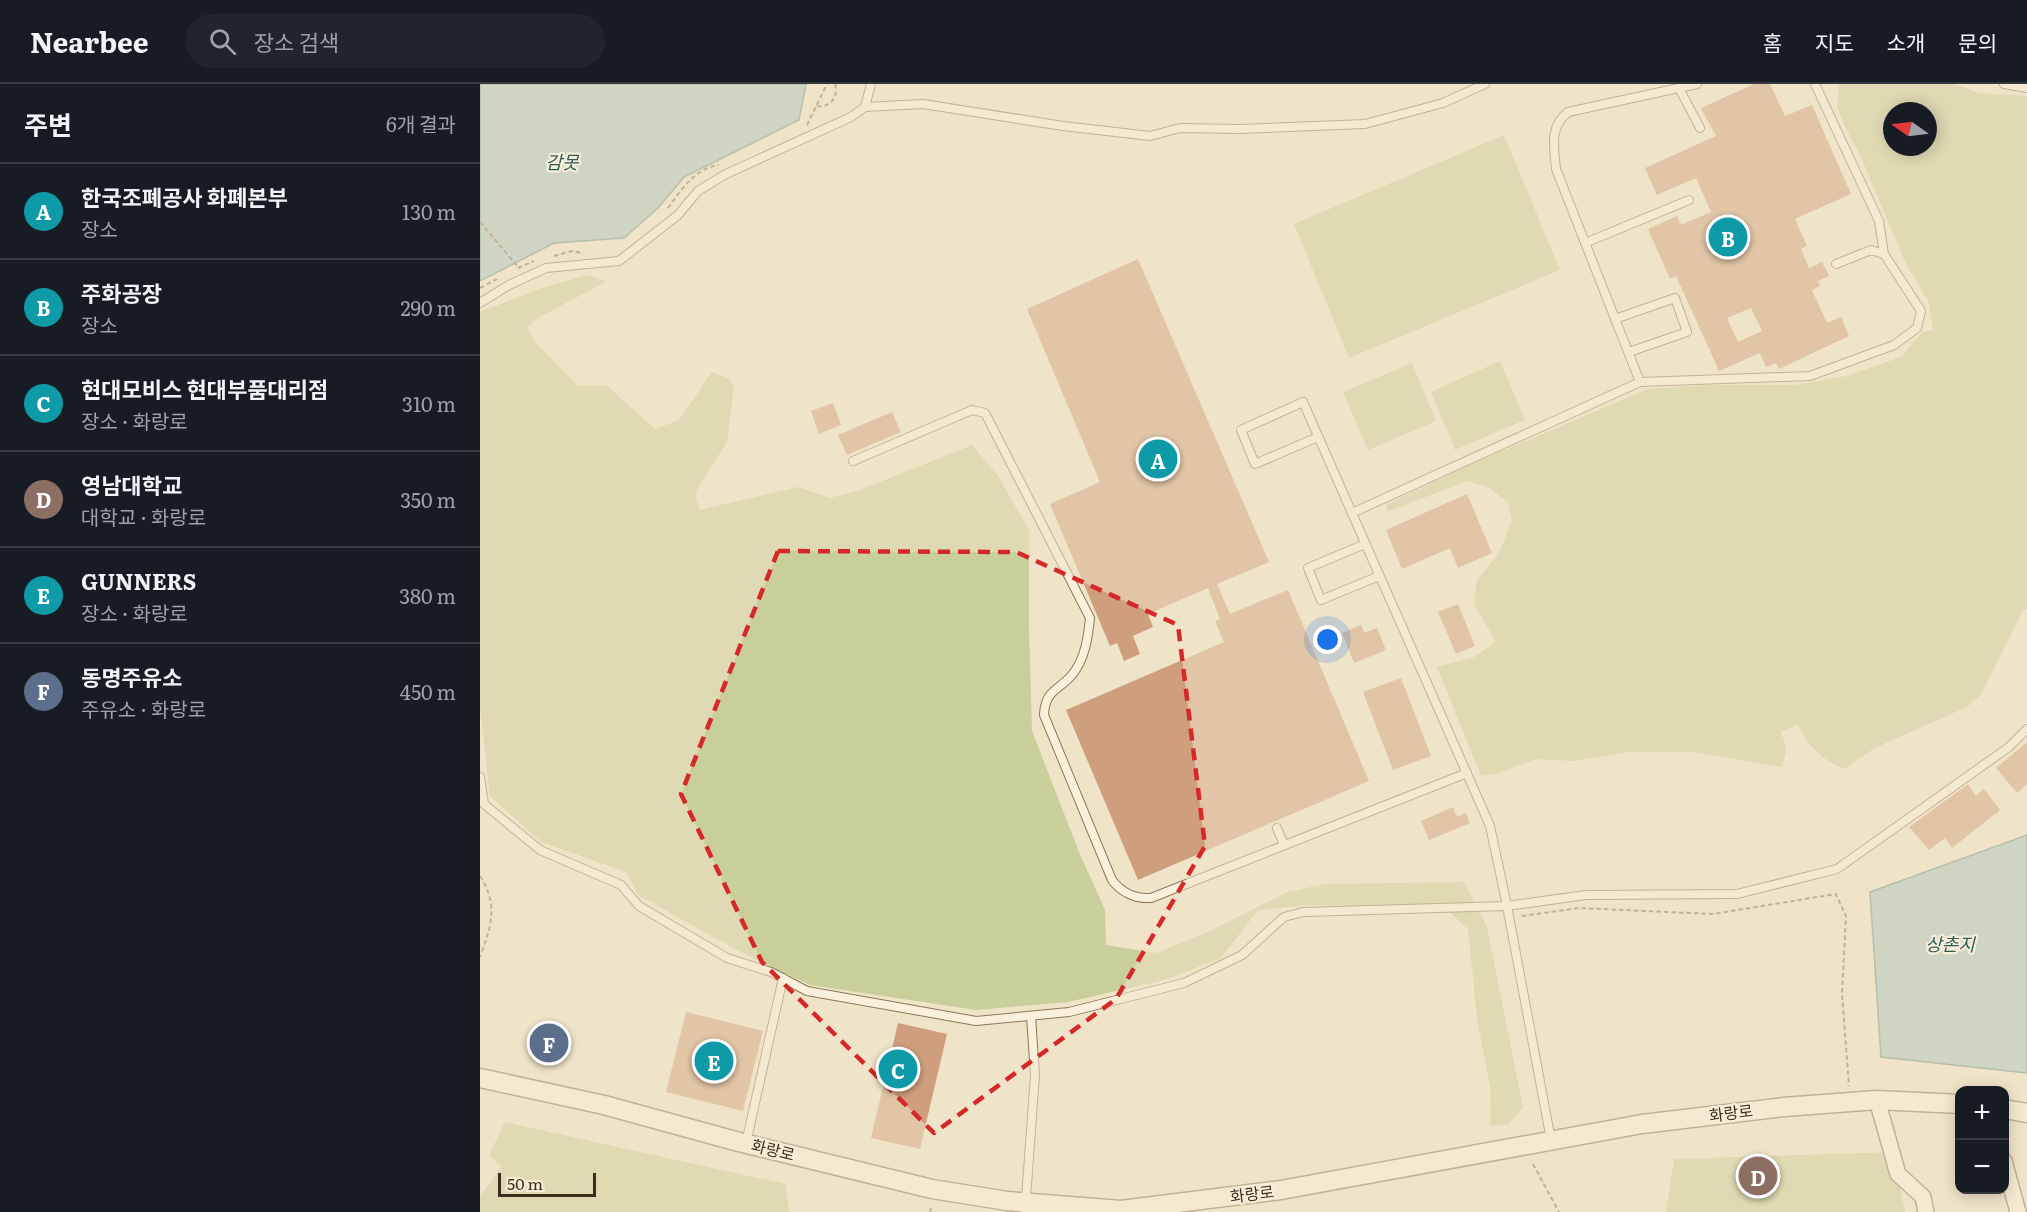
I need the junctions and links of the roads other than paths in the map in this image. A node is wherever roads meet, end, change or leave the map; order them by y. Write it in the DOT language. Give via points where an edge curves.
graph roads {
  1 [pos="872,84"];
  2 [pos="1485,84"];
  3 [pos="1697,84"];
  4 [pos="1815,84"];
  5 [pos="2004,84"];
  6 [pos="1679,88"];
  7 [pos="2027,88"];
  8 [pos="865,107"];
  9 [pos="1700,128"];
  10 [pos="1689,200"];
  11 [pos="1585,243"];
  12 [pos="1884,254"];
  13 [pos="1836,264"];
  14 [pos="480,303"];
  15 [pos="1615,319"];
  16 [pos="1629,352"];
  17 [pos="1640,382"];
  18 [pos="1318,437"];
  19 [pos="853,461"];
  20 [pos="1352,513"];
  21 [pos="1365,544"];
  22 [pos="1379,576"];
  23 [pos="2027,729"];
  24 [pos="1467,773"];
  25 [pos="480,777"];
  26 [pos="1277,828"];
  27 [pos="1284,845"];
  28 [pos="1507,906"];
  29 [pos="783,978"];
  30 [pos="1031,1016"];
  31 [pos="480,1078"];
  32 [pos="1877,1100"];
  33 [pos="1955,1104"];
  34 [pos="2009,1110"];
  35 [pos="2027,1113"];
  36 [pos="1551,1140"];
  37 [pos="746,1143"];
  38 [pos="2009,1179"];
  39 [pos="1025,1207"];
  40 [pos="1926,1212"];
  41 [pos="2018,1212"];
  1 -- 8 [label="lane"];
  2 -- 8 [label="lane" via="1443,103 1365,124 1180,129 1150,136 923,104"];
  3 -- 6 [label="lane"];
  4 -- 12 [label="lane" via="1879,221"];
  5 -- 7 [label="lane"];
  6 -- 9 [label="lane"];
  6 -- 11 [label="lane" via="1568,112 1560,119 1554,132 1556,169"];
  8 -- 14 [label="lane" via="698,191 678,215 620,261 546,268"];
  10 -- 11 [label="lane"];
  11 -- 15 [label="lane"];
  12 -- 13 [label="lane" via="1871,250"];
  12 -- 17 [label="lane" via="1921,311 1917,328 1894,345 1810,376"];
  15 -- 16 [label="lane"];
  15 -- 16 [label="lane" via="1675,298 1687,332"];
  16 -- 17 [label="lane"];
  17 -- 20 [label="lane"];
  18 -- 18 [label="lane" via="1303,402 1241,430 1256,464"];
  18 -- 20 [label="lane"];
  19 -- 27 [label="lane" via="972,410 986,413 1089,618 1088,638 1080,661 1045,702 1044,715 1119,889 1151,898"];
  20 -- 21 [label="lane"];
  21 -- 22 [label="lane"];
  21 -- 22 [label="lane" via="1308,568 1320,600"];
  22 -- 24 [label="lane"];
  23 -- 28 [label="lane" via="2009,747 1837,869 1737,894 1586,895"];
  24 -- 27 [label="lane"];
  24 -- 28 [label="lane" via="1490,826"];
  25 -- 29 [label="lane" via="484,804 540,849 621,885 639,906 727,958"];
  26 -- 27 [label="lane"];
  28 -- 30 [label="lane" via="1303,912 1284,917 1242,955 1184,983 1069,1012"];
  28 -- 36 [label="lane"];
  29 -- 30 [label="lane" via="807,991 976,1021"];
  29 -- 37 [label="lane"];
  30 -- 39 [label="lane" via="1035,1076"];
  31 -- 37 [label="street, 화랑로" via="604,1105"];
  32 -- 33 [label="street, 화랑로"];
  32 -- 36 [label="street, 화랑로" via="1641,1124"];
  32 -- 40 [label="street" via="1898,1174 1923,1197"];
  34 -- 35 [label="street"];
  36 -- 39 [label="street, 화랑로" via="1281,1190 1121,1210"];
  37 -- 39 [label="street, 화랑로" via="932,1189"];
  38 -- 41 [label="street"];
}
